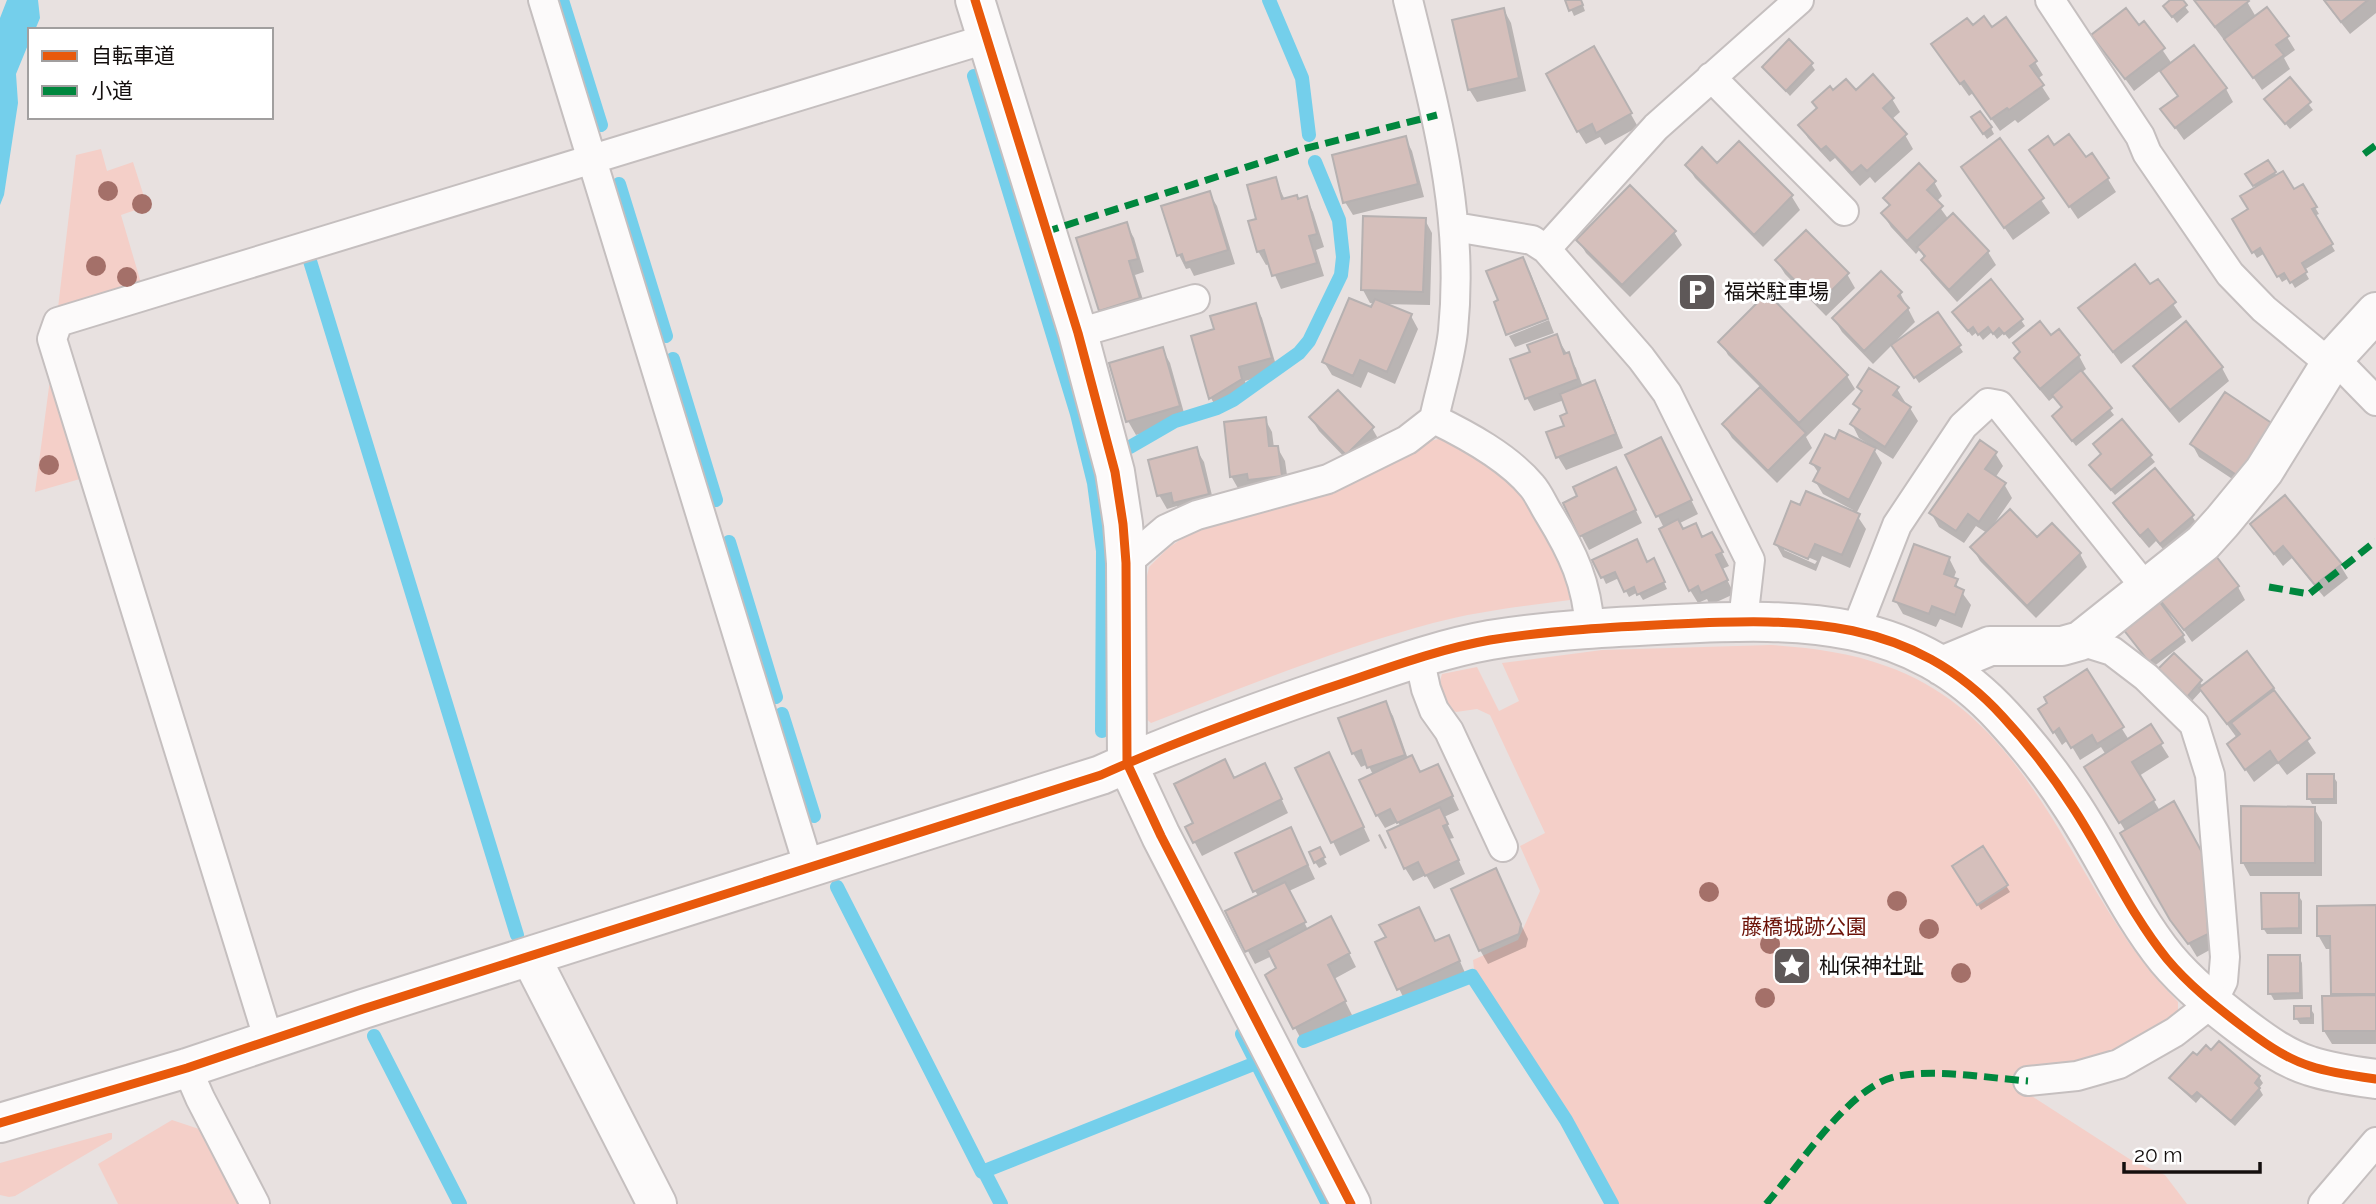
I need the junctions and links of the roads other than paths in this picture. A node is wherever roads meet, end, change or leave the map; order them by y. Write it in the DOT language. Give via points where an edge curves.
graph roads {
  1 [pos="543,0"];
  2 [pos="975,0"];
  3 [pos="1408,0"];
  4 [pos="1800,0"];
  5 [pos="2062,4"];
  6 [pos="986,39"];
  7 [pos="1711,77"];
  8 [pos="592,159"];
  9 [pos="1844,211"];
  10 [pos="1455,227"];
  11 [pos="1546,249"];
  12 [pos="1195,299"];
  13 [pos="2376,312"];
  14 [pos="1078,333"];
  15 [pos="2334,358"];
  16 [pos="2376,401"];
  17 [pos="1434,419"];
  18 [pos="1126,563"];
  19 [pos="2146,589"];
  20 [pos="1742,621"];
  21 [pos="1590,629"];
  22 [pos="1856,630"];
  23 [pos="2080,641"];
  24 [pos="1419,657"];
  25 [pos="1942,666"];
  26 [pos="1127,763"];
  27 [pos="1503,847"];
  28 [pos="809,868"];
  29 [pos="530,956"];
  30 [pos="2212,1003"];
  31 [pos="269,1041"];
  32 [pos="187,1068"];
  33 [pos="2376,1079"];
  34 [pos="2028,1081"];
  35 [pos="0,1123"];
  36 [pos="2376,1142"];
  37 [pos="255,1204"];
  38 [pos="657,1204"];
  39 [pos="1351,1204"];
  40 [pos="2323,1204"];
  1 -- 8 [label="lane"];
  2 -- 6 [label="street"];
  3 -- 10 [label="lane" via="1437,115"];
  4 -- 7 [label="lane"];
  5 -- 15 [label="lane" via="2147,153 2230,274 2317,352"];
  6 -- 8 [label="lane"];
  6 -- 14 [label="street"];
  7 -- 9 [label="lane"];
  7 -- 11 [label="lane" via="1656,127"];
  8 -- 28 [label="lane"];
  8 -- 31 [label="lane" via="58,322 54,331 52,339"];
  10 -- 11 [label="lane" via="1532,240"];
  10 -- 17 [label="lane" via="1453,331"];
  11 -- 20 [label="lane" via="1667,393 1750,561"];
  12 -- 14 [label="lane"];
  13 -- 15 [label="street"];
  14 -- 18 [label="street" via="1115,472"];
  15 -- 16 [label="lane"];
  15 -- 19 [label="street" via="2253,486 2203,543"];
  17 -- 18 [label="lane" via="1407,440 1328,479 1197,515 1167,529"];
  17 -- 21 [label="lane" via="1470,437 1532,485 1584,584"];
  18 -- 26 [label="street"];
  19 -- 22 [label="lane" via="1999,405 1988,403 1963,426 1897,525"];
  19 -- 23 [label="street"];
  20 -- 21 [label="street"];
  20 -- 22 [label="street"];
  21 -- 24 [label="street" via="1489,640"];
  22 -- 25 [label="street" via="1909,648"];
  23 -- 25 [label="street" via="2063,646 1990,646"];
  23 -- 30 [label="lane" via="2112,651 2194,724 2210,775 2225,957 2223,981"];
  24 -- 26 [label="street"];
  24 -- 27 [label="lane" via="1434,710 1449,731"];
  25 -- 30 [label="street" via="2002,715 2033,752 2165,957"];
  26 -- 28 [label="street"];
  26 -- 39 [label="street"];
  28 -- 29 [label="street"];
  29 -- 31 [label="street"];
  29 -- 38 [label="street"];
  30 -- 33 [label="street" via="2254,1035 2308,1066"];
  30 -- 34 [label="lane" via="2175,1032 2119,1064 2077,1076"];
  31 -- 32 [label="street"];
  32 -- 35 [label="street"];
  32 -- 37 [label="lane"];
  36 -- 40 [label="lane"];
}
